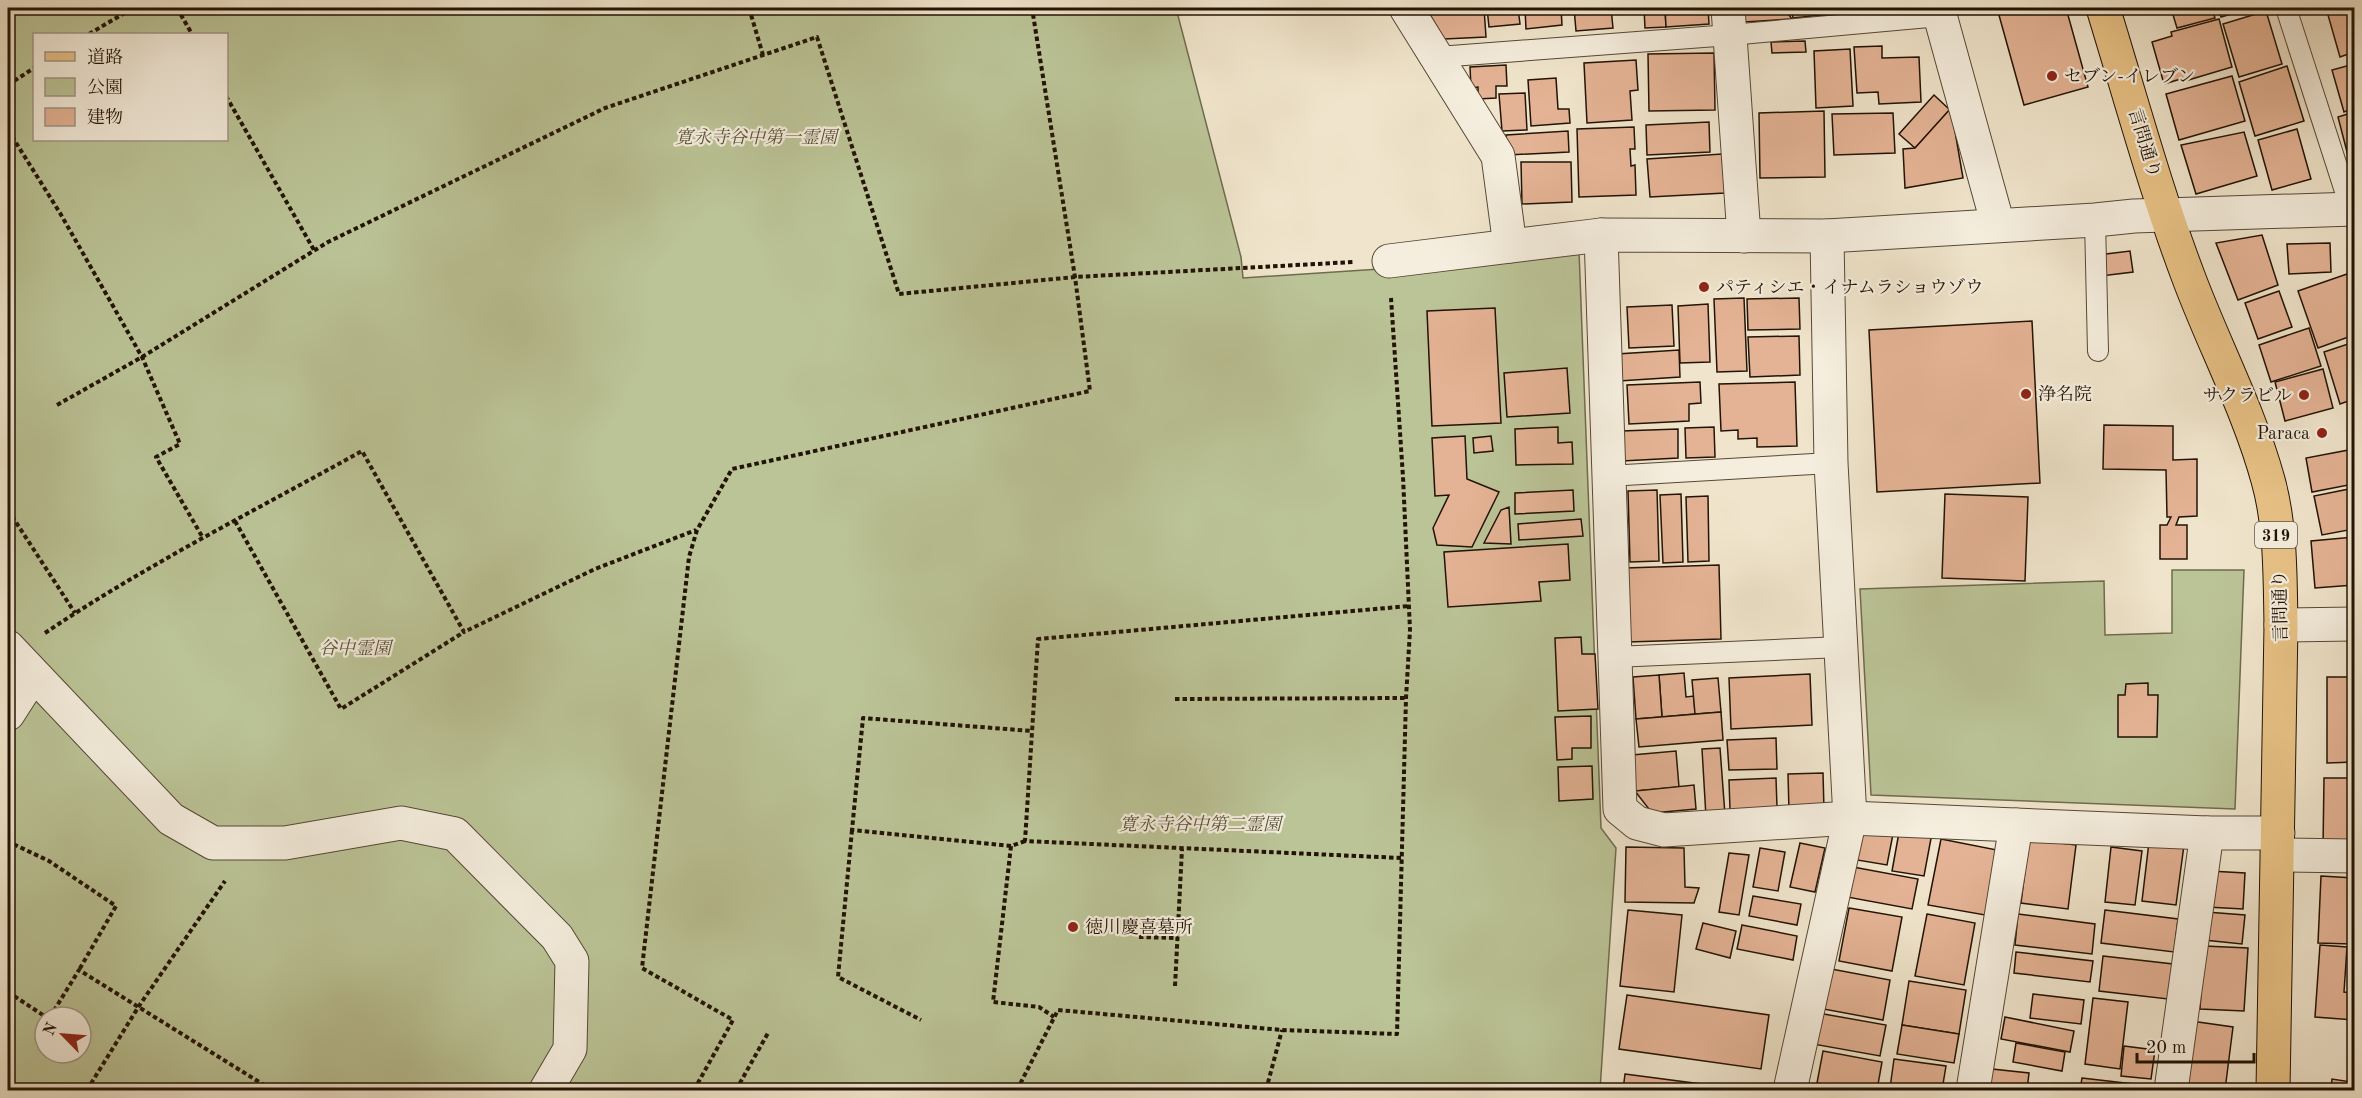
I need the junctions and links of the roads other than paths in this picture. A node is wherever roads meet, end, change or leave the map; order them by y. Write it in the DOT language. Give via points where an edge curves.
graph roads {
  1 [pos="1406,8"];
  2 [pos="2103,8"];
  3 [pos="2286,8"];
  4 [pos="1939,12"];
  5 [pos="1729,21"];
  6 [pos="1438,57"];
  7 [pos="2353,213"];
  8 [pos="2168,216"];
  9 [pos="2095,220"];
  10 [pos="1998,225"];
  11 [pos="1600,235"];
  12 [pos="1744,236"];
  13 [pos="1827,236"];
  14 [pos="1510,246"];
  15 [pos="1389,261"];
  16 [pos="2098,351"];
  17 [pos="1831,464"];
  18 [pos="1608,476"];
  19 [pos="2355,624"];
  20 [pos="2281,625"];
  21 [pos="1841,647"];
  22 [pos="1614,657"];
  23 [pos="18,659"];
  24 [pos="8,714"];
  25 [pos="1850,818"];
  26 [pos="2016,825"];
  27 [pos="2207,833"];
  28 [pos="2278,844"];
  29 [pos="2355,855"];
  30 [pos="546,1090"];
  31 [pos="1790,1090"];
  32 [pos="1973,1090"];
  33 [pos="2171,1090"];
  34 [pos="2272,1090"];
  1 -- 6 [label="street"];
  2 -- 8 [label="main road, 言問通り / 319"];
  3 -- 7 [label="lane"];
  4 -- 5 [label="lane"];
  4 -- 10 [label="street"];
  5 -- 6 [label="lane"];
  5 -- 12 [label="street"];
  6 -- 14 [label="street" via="1498,156"];
  7 -- 8 [label="street"];
  8 -- 9 [label="street"];
  8 -- 20 [label="main road, 言問通り / 319" via="2189,280 2269,482 2279,563"];
  9 -- 10 [label="street"];
  9 -- 16 [label="lane"];
  10 -- 13 [label="street"];
  11 -- 12 [label="street"];
  11 -- 14 [label="street"];
  11 -- 18 [label="street"];
  12 -- 13 [label="street"];
  13 -- 17 [label="street"];
  14 -- 15 [label="street"];
  17 -- 18 [label="lane"];
  17 -- 21 [label="street"];
  18 -- 22 [label="street"];
  19 -- 20 [label="street"];
  20 -- 28 [label="main road, 言問通り / 319"];
  21 -- 22 [label="lane"];
  21 -- 25 [label="street"];
  22 -- 25 [label="street" via="1620,809 1637,823 1664,830"];
  23 -- 24 [label="street"];
  23 -- 30 [label="street" via="171,819 213,843 285,843 401,823 455,834 557,937 572,961 570,1049"];
  25 -- 26 [label="street"];
  25 -- 31 [label="street"];
  26 -- 27 [label="street"];
  26 -- 32 [label="street"];
  27 -- 28 [label="street"];
  27 -- 33 [label="street"];
  28 -- 29 [label="street"];
  28 -- 34 [label="main road, 言問通り / 319"];
}
